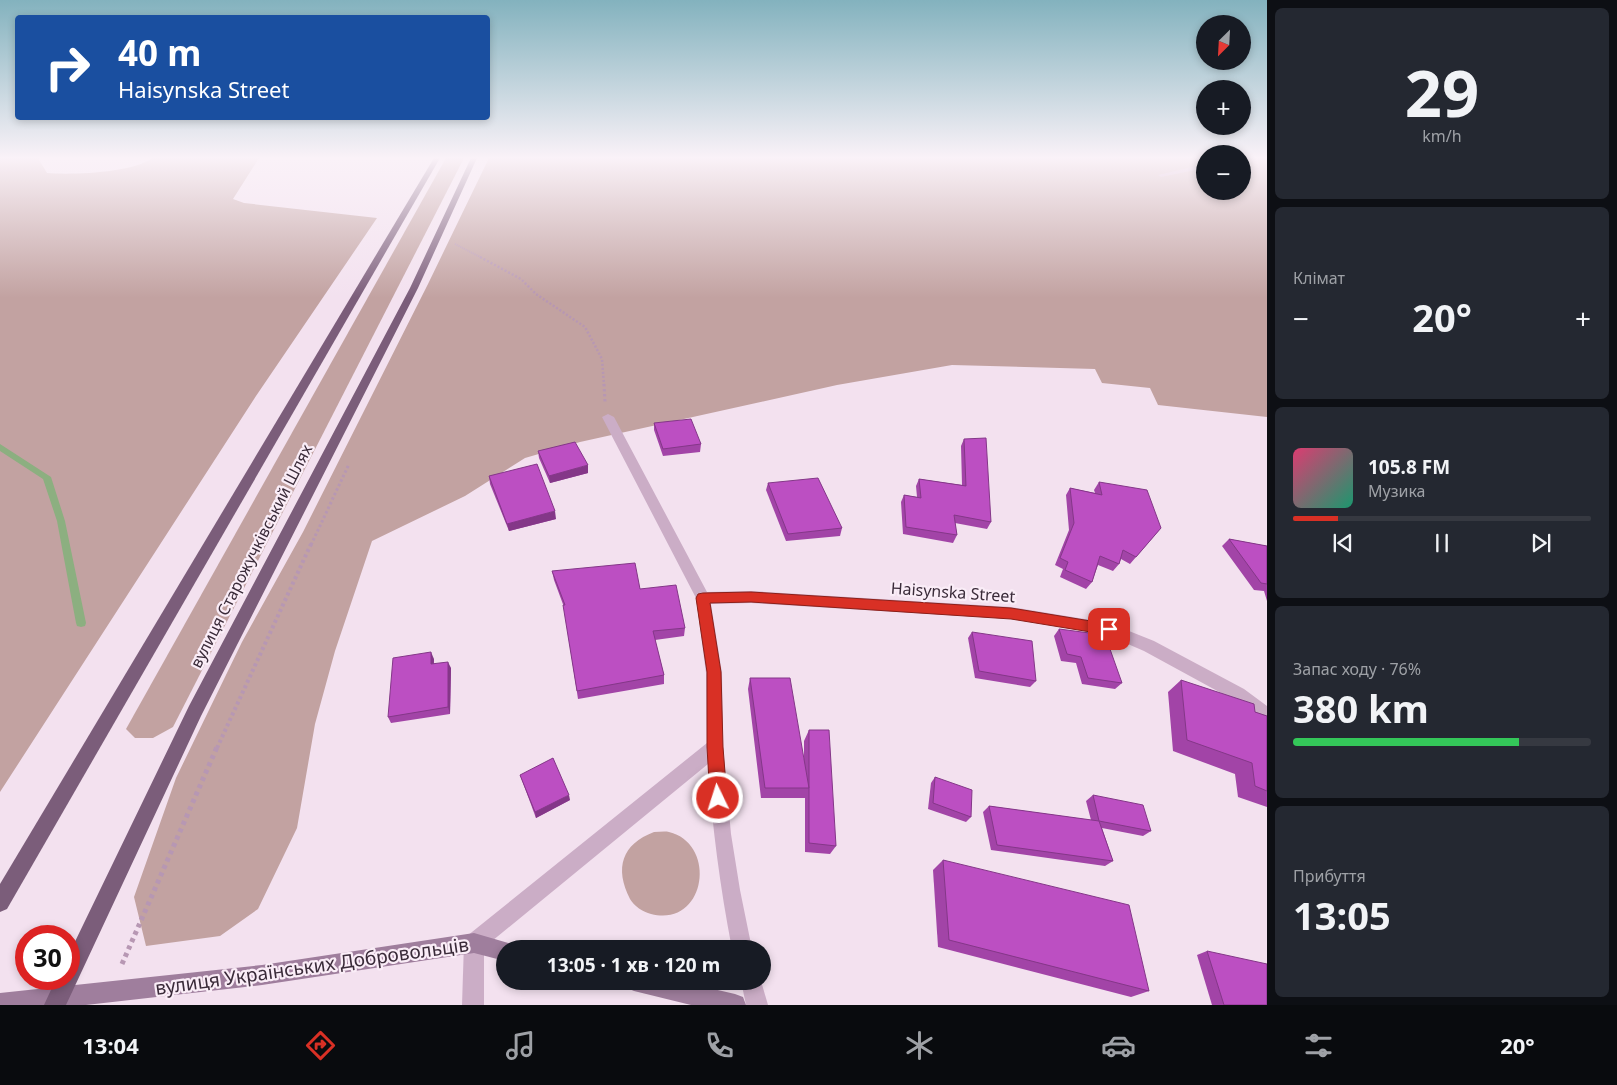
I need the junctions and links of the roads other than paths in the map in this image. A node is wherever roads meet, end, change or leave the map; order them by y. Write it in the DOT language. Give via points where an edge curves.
graph roads {
  1 [pos="409,205"];
  2 [pos="452,205"];
  3 [pos="608,417"];
  4 [pos="703,598"];
  5 [pos="1267,715"];
  6 [pos="715,747"];
  7 [pos="0,902"];
  8 [pos="740,940"];
  9 [pos="474,943"];
  10 [pos="496,948"];
  11 [pos="80,952"];
  12 [pos="62,990"];
  13 [pos="672,990"];
  14 [pos="754,990"];
  15 [pos="0,1004"];
  16 [pos="55,1005"];
  17 [pos="473,1005"];
  18 [pos="734,1005"];
  19 [pos="758,1005"];
  1 -- 7 [label="main road"];
  2 -- 11 [label="main road, вулиця Старожучківський Шлях" via="414,288 195,711"];
  3 -- 4 [label="street"];
  4 -- 5 [label="street, Haisynska Street" via="751,597 1011,613 1109,629 1149,646 1230,689"];
  4 -- 6 [label="street" via="714,672"];
  6 -- 8 [label="street" via="724,853"];
  6 -- 9 [label="street"];
  9 -- 10 [label="street, вулиця Українських Добровольців"];
  9 -- 15 [label="street, вулиця Українських Добровольців" via="262,975"];
  9 -- 17 [label="street"];
  12 -- 16 [label="main road, вулиця Старожучківський Шлях"];
  13 -- 18 [label="street"];
  14 -- 19 [label="street"];
}
